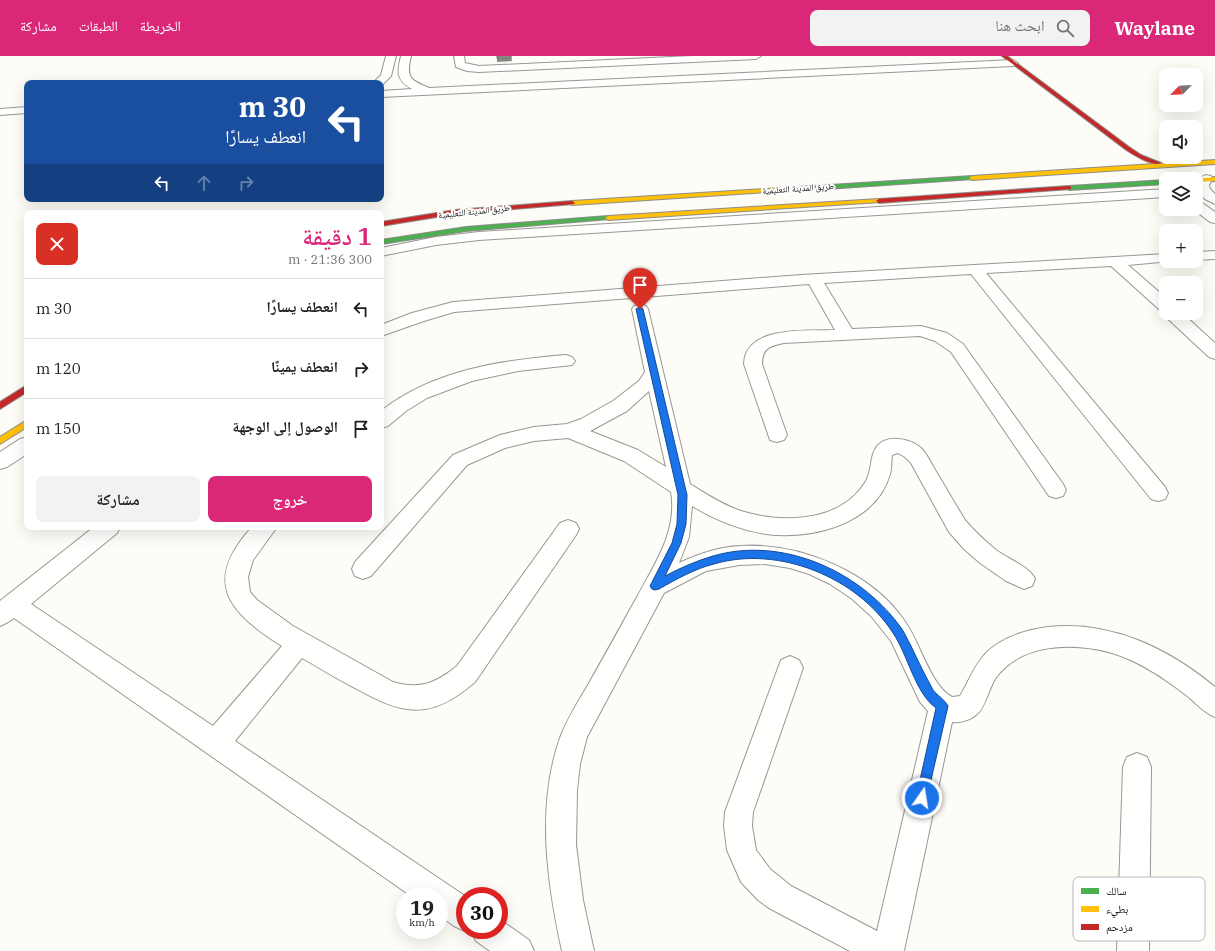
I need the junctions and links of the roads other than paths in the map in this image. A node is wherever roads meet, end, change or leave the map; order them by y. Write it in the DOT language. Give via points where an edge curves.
graph roads {
  1 [pos="391,56"];
  2 [pos="406,56"];
  3 [pos="459,56"];
  4 [pos="523,56"];
  5 [pos="756,56"];
  6 [pos="987,56"];
  7 [pos="702,57"];
  8 [pos="621,59"];
  9 [pos="1000,60"];
  10 [pos="551,61"];
  11 [pos="524,67"];
  12 [pos="1010,68"];
  13 [pos="381,80"];
  14 [pos="428,92"];
  15 [pos="384,94"];
  16 [pos="384,103"];
  17 [pos="24,110"];
  18 [pos="0,112"];
  19 [pos="24,120"];
  20 [pos="0,122"];
  21 [pos="1115,160"];
  22 [pos="1159,162"];
  23 [pos="1203,162"];
  24 [pos="1215,162"];
  25 [pos="1165,164"];
  26 [pos="1107,168"];
  27 [pos="903,181"];
  28 [pos="1207,183"];
  29 [pos="1159,186"];
  30 [pos="1159,186"];
  31 [pos="919,198"];
  32 [pos="1215,200"];
  33 [pos="1203,210"];
  34 [pos="1215,218"];
  35 [pos="384,224"];
  36 [pos="384,241"];
  37 [pos="384,251"];
  38 [pos="1215,255"];
  39 [pos="1203,256"];
  40 [pos="1159,259"];
  41 [pos="1116,262"];
  42 [pos="975,270"];
  43 [pos="814,280"];
  44 [pos="1159,301"];
  45 [pos="640,309"];
  46 [pos="1180,320"];
  47 [pos="384,330"];
  48 [pos="846,334"];
  49 [pos="1215,353"];
  50 [pos="566,361"];
  51 [pos="654,373"];
  52 [pos="24,390"];
  53 [pos="0,406"];
  54 [pos="384,419"];
  55 [pos="24,425"];
  56 [pos="569,431"];
  57 [pos="777,435"];
  58 [pos="0,441"];
  59 [pos="24,446"];
  60 [pos="0,462"];
  61 [pos="680,488"];
  62 [pos="1056,490"];
  63 [pos="1158,493"];
  64 [pos="568,529"];
  65 [pos="106,530"];
  66 [pos="263,530"];
  67 [pos="363,570"];
  68 [pos="1024,579"];
  69 [pos="655,586"];
  70 [pos="6,609"];
  71 [pos="299,643"];
  72 [pos="790,668"];
  73 [pos="1215,704"];
  74 [pos="942,706"];
  75 [pos="216,744"];
  76 [pos="1137,767"];
  77 [pos="1135,877"];
  78 [pos="423,887"];
  79 [pos="500,939"];
  80 [pos="1133,941"];
  81 [pos="518,951"];
  82 [pos="578,951"];
  83 [pos="883,951"];
  84 [pos="888,951"];
  85 [pos="1133,951"];
  1 -- 13 [label="street" via="386,76"];
  2 -- 14 [label="street" via="403,72 405,78"];
  3 -- 11 [label="street" via="460,65 472,69"];
  4 -- 11 [label="street"];
  5 -- 7 [label="street"];
  6 -- 9 [label="street"];
  7 -- 8 [label="street"];
  8 -- 10 [label="street"];
  9 -- 12 [label="street"];
  9 -- 14 [label="street"];
  10 -- 11 [label="street"];
  12 -- 16 [label="street"];
  12 -- 22 [label="street" via="1127,148"];
  14 -- 15 [label="street"];
  17 -- 18 [label="street"];
  19 -- 20 [label="street"];
  21 -- 26 [label="street" via="1113,165"];
  23 -- 24 [label="street, طريق المدينة التعليمية"];
  25 -- 26 [label="street, طريق المدينة التعليمية"];
  26 -- 27 [label="street, طريق المدينة التعليمية"];
  27 -- 31 [label="street"];
  27 -- 35 [label="street, طريق المدينة التعليمية" via="510,207 454,212"];
  28 -- 32 [label="street"];
  29 -- 31 [label="street, طريق المدينة التعليمية"];
  30 -- 37 [label="street" via="479,236"];
  31 -- 36 [label="street, طريق المدينة التعليمية" via="491,226 420,234"];
  33 -- 34 [label="street"];
  38 -- 39 [label="street"];
  40 -- 41 [label="street"];
  41 -- 42 [label="street"];
  41 -- 44 [label="street"];
  42 -- 43 [label="street"];
  42 -- 63 [label="street"];
  43 -- 47 [label="street" via="453,307"];
  43 -- 48 [label="street"];
  45 -- 51 [label="street"];
  46 -- 49 [label="street"];
  48 -- 57 [label="street" via="774,339 755,351 753,364"];
  48 -- 62 [label="street" via="916,331 931,333 950,342 963,354"];
  50 -- 54 [label="street" via="518,365 473,374 429,391"];
  51 -- 56 [label="street" via="645,385 620,406 605,416"];
  51 -- 61 [label="street"];
  52 -- 53 [label="street"];
  55 -- 58 [label="street"];
  56 -- 61 [label="street" via="616,448 660,473"];
  56 -- 67 [label="street" via="511,439 460,460"];
  59 -- 60 [label="street"];
  61 -- 68 [label="street" via="712,508 742,520 776,526 810,525 841,516 864,500 878,480 885,449 903,447 918,458 965,536 986,556"];
  61 -- 69 [label="street" via="682,524"];
  64 -- 71 [label="street" via="466,674 443,692 414,698 388,693"];
  65 -- 70 [label="street"];
  66 -- 71 [label="street" via="240,562 236,580 240,598 252,611"];
  69 -- 74 [label="street" via="698,564 730,556 783,557 818,567 852,586 884,613 897,629 929,694"];
  69 -- 82 [label="street" via="573,738 566,770 561,840 570,918"];
  70 -- 75 [label="street"];
  71 -- 75 [label="street"];
  72 -- 83 [label="street" via="739,812 737,827 744,860 765,887 780,897"];
  73 -- 74 [label="street" via="1182,676 1148,656 1108,641 1070,635 1021,644 1007,651 985,672 969,705 958,710"];
  74 -- 84 [label="street"];
  75 -- 78 [label="street"];
  76 -- 77 [label="street"];
  79 -- 81 [label="street"];
  80 -- 85 [label="street"];
}
